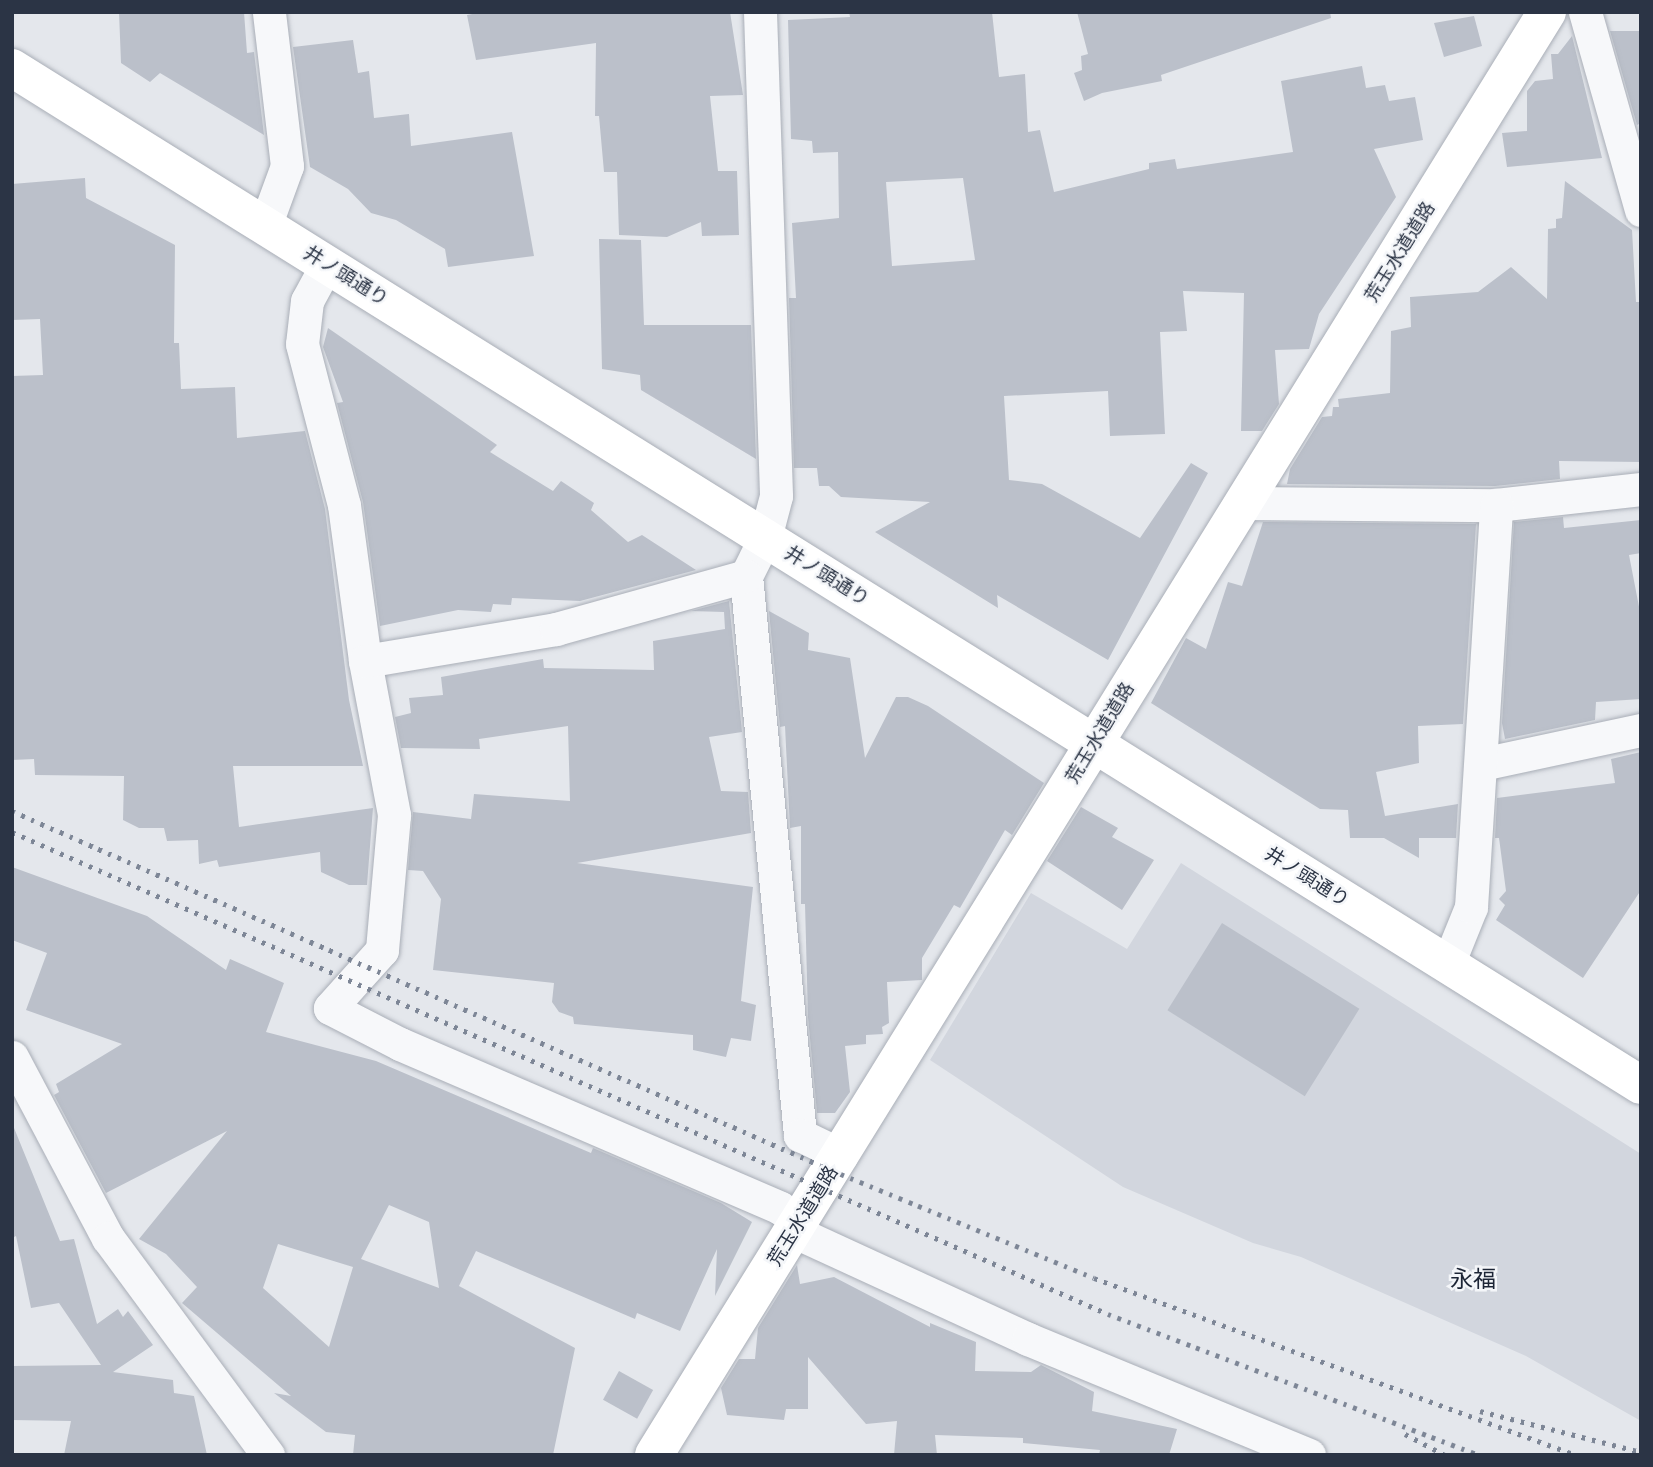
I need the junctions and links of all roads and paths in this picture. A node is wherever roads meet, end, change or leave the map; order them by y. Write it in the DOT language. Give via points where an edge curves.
graph roads {
  1 [pos="760,12"];
  2 [pos="1547,12"];
  3 [pos="1585,12"];
  4 [pos="275,13"];
  5 [pos="12,68"];
  6 [pos="1641,209"];
  7 [pos="265,226"];
  8 [pos="327,264"];
  9 [pos="1641,489"];
  10 [pos="1245,503"];
  11 [pos="1496,505"];
  12 [pos="765,538"];
  13 [pos="746,576"];
  14 [pos="365,661"];
  15 [pos="1641,730"];
  16 [pos="1095,744"];
  17 [pos="1482,764"];
  18 [pos="1448,964"];
  19 [pos="12,1058"];
  20 [pos="1641,1085"];
  21 [pos="20,1093"];
  22 [pos="841,1155"];
  23 [pos="799,1221"];
  24 [pos="268,1455"];
  25 [pos="654,1455"];
  26 [pos="1309,1455"];
  1 -- 12 [label="street" via="776,496"];
  2 -- 10 [label="main road, 荒玉水道道路"];
  3 -- 6 [label="street"];
  4 -- 7 [label="street" via="287,166"];
  5 -- 7 [label="main road, 井ノ頭通り"];
  7 -- 8 [label="main road, 井ノ頭通り"];
  8 -- 12 [label="main road, 井ノ頭通り"];
  8 -- 14 [label="street" via="307,302 302,344 344,505"];
  9 -- 11 [label="street"];
  10 -- 11 [label="street"];
  10 -- 16 [label="main road, 荒玉水道道路"];
  11 -- 17 [label="street"];
  12 -- 13 [label="street"];
  12 -- 16 [label="main road, 井ノ頭通り"];
  13 -- 14 [label="street" via="556,629"];
  13 -- 22 [label="street" via="800,1135"];
  14 -- 23 [label="street" via="394,815 391,871 382,950 330,1008 400,1044 780,1208"];
  15 -- 17 [label="street"];
  16 -- 18 [label="main road, 井ノ頭通り"];
  16 -- 22 [label="main road, 荒玉水道道路"];
  17 -- 18 [label="street" via="1471,907"];
  18 -- 20 [label="main road, 井ノ頭通り"];
  19 -- 21 [label="street"];
  21 -- 24 [label="street" via="107,1238"];
  22 -- 23 [label="main road, 荒玉水道道路"];
  23 -- 25 [label="main road, 荒玉水道道路"];
  23 -- 26 [label="street" via="806,1237"];
}
